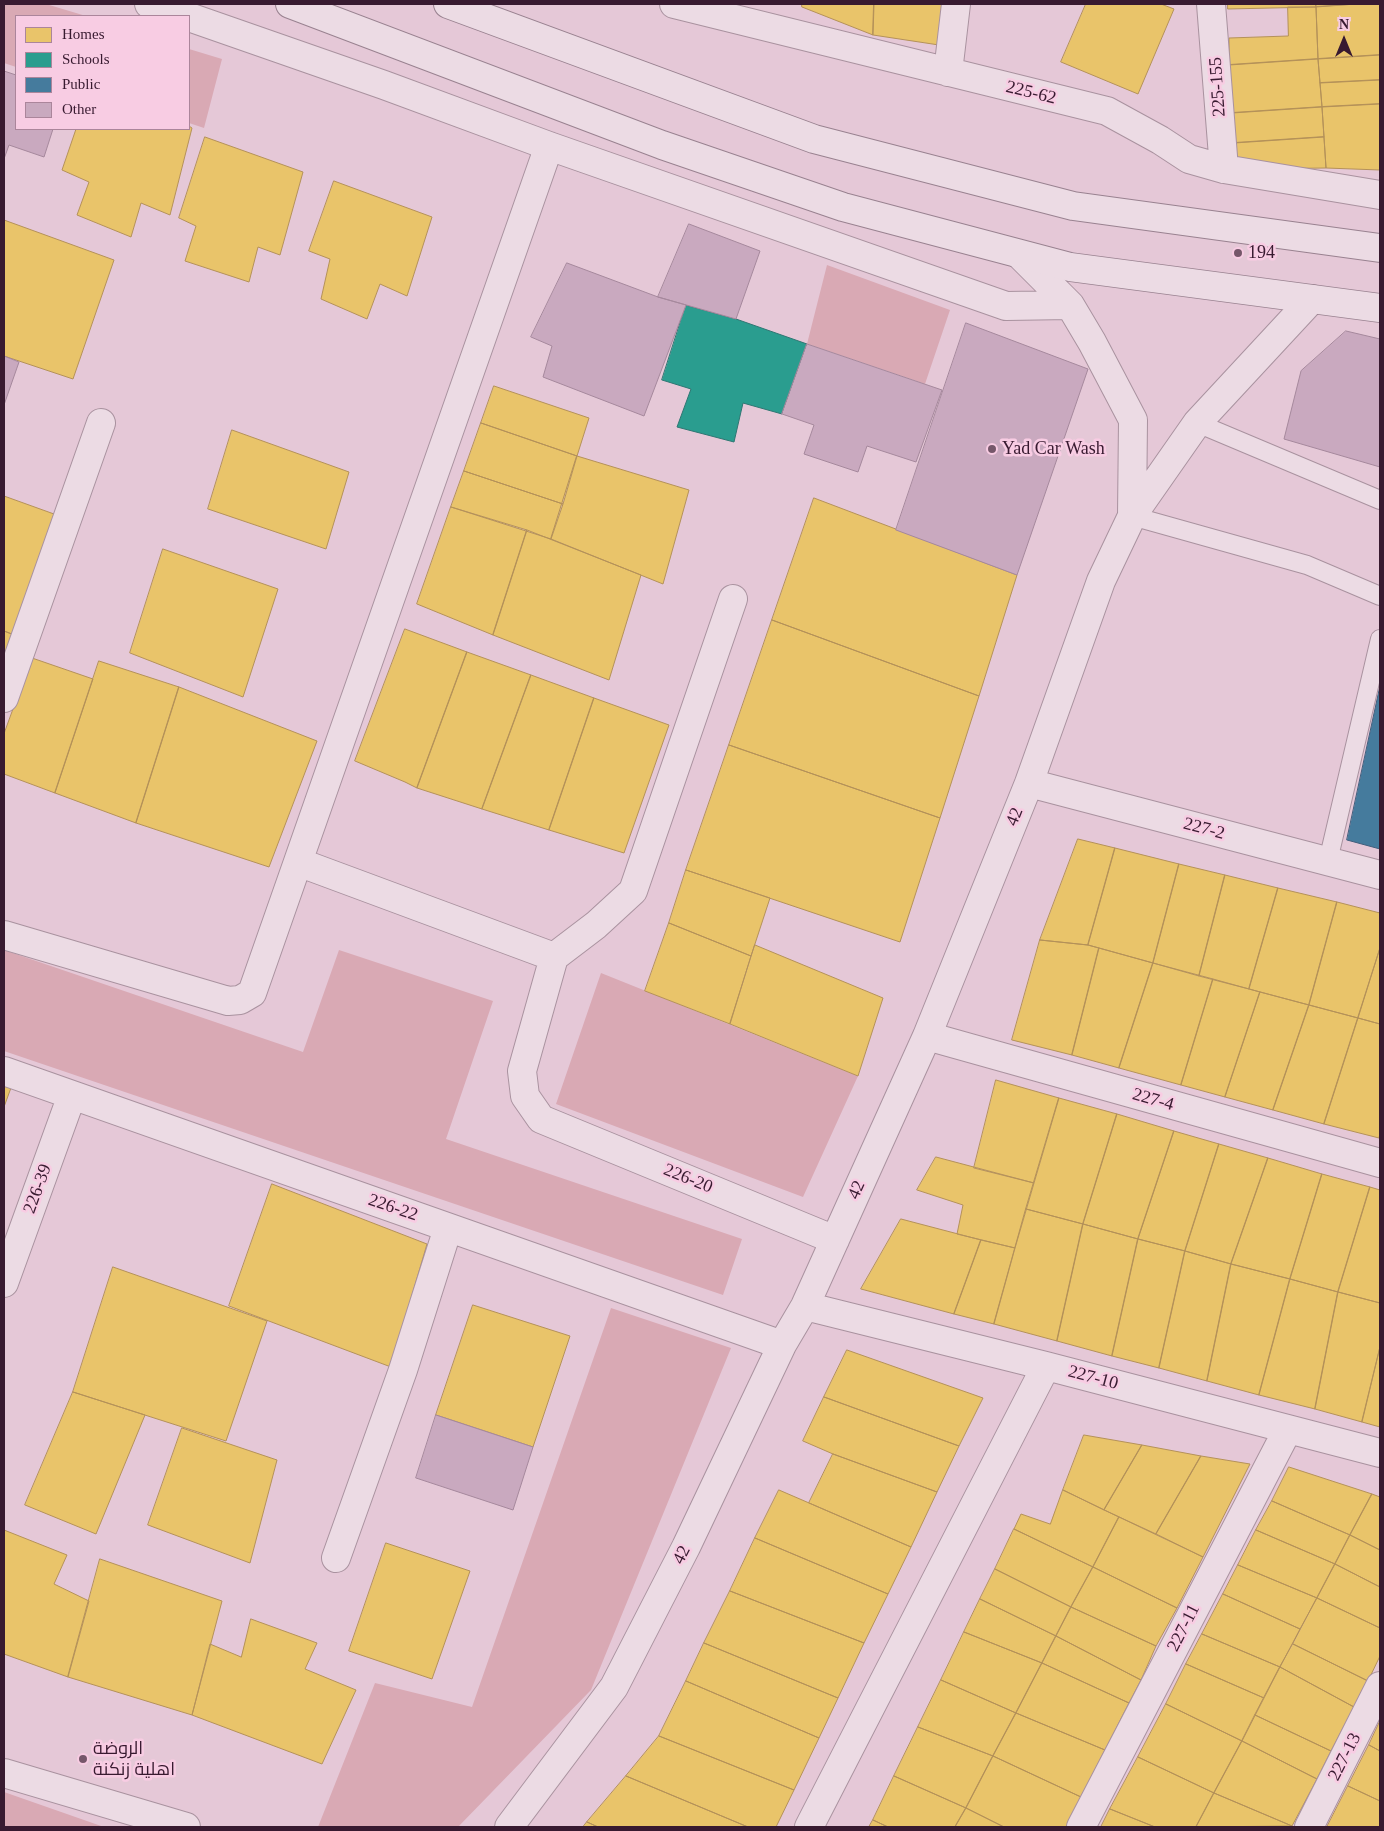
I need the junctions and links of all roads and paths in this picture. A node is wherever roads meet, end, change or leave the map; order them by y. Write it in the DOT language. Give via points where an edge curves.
graph roads {
  1 [pos="149,4"];
  2 [pos="290,4"];
  3 [pos="448,4"];
  4 [pos="674,4"];
  5 [pos="956,4"];
  6 [pos="1211,4"];
  7 [pos="181,15"];
  8 [pos="762,15"];
  9 [pos="190,18"];
  10 [pos="948,72"];
  11 [pos="549,146"];
  12 [pos="1224,169"];
  13 [pos="1380,195"];
  14 [pos="1380,248"];
  15 [pos="1020,255"];
  16 [pos="1312,299"];
  17 [pos="1070,305"];
  18 [pos="1380,308"];
  19 [pos="101,423"];
  20 [pos="1197,423"];
  21 [pos="1380,500"];
  22 [pos="1132,516"];
  23 [pos="1380,596"];
  24 [pos="733,599"];
  25 [pos="1380,640"];
  26 [pos="4,698"];
  27 [pos="1029,783"];
  28 [pos="1328,861"];
  29 [pos="298,862"];
  30 [pos="1380,875"];
  31 [pos="4,934"];
  32 [pos="554,957"];
  33 [pos="927,1036"];
  34 [pos="4,1071"];
  35 [pos="72,1095"];
  36 [pos="1380,1163"];
  37 [pos="448,1228"];
  38 [pos="835,1240"];
  39 [pos="4,1283"];
  40 [pos="805,1306"];
  41 [pos="782,1345"];
  42 [pos="1046,1366"];
  43 [pos="1288,1429"];
  44 [pos="1380,1453"];
  45 [pos="336,1558"];
  46 [pos="1380,1686"];
  47 [pos="4,1773"];
  48 [pos="186,1827"];
  49 [pos="509,1827"];
  50 [pos="809,1827"];
  51 [pos="1081,1827"];
  52 [pos="1309,1827"];
  1 -- 7 [label="street"];
  2 -- 15 [label="street" via="680,151 843,207"];
  3 -- 14 [label="street" via="814,138 1073,206"];
  4 -- 8 [label="street, 225-62"];
  5 -- 10 [label="street"];
  6 -- 12 [label="street, 225-155"];
  8 -- 10 [label="street, 225-62"];
  9 -- 11 [label="street"];
  10 -- 12 [label="street, 225-62" via="1108,111 1189,159"];
  11 -- 17 [label="street" via="1006,306"];
  11 -- 29 [label="street"];
  12 -- 13 [label="street, 225-62"];
  15 -- 16 [label="street" via="1070,267"];
  15 -- 17 [label="street"];
  16 -- 18 [label="street"];
  16 -- 20 [label="street, 42"];
  17 -- 22 [label="street" via="1133,420"];
  19 -- 26 [label="street"];
  20 -- 21 [label="lane"];
  20 -- 22 [label="street, 42"];
  22 -- 23 [label="lane" via="1307,565"];
  22 -- 27 [label="street, 42" via="1101,581"];
  24 -- 32 [label="street" via="633,891"];
  25 -- 28 [label="lane"];
  27 -- 28 [label="street, 227-2"];
  27 -- 33 [label="street, 42"];
  28 -- 30 [label="street, 227-2"];
  29 -- 31 [label="street" via="254,990 236,1002"];
  29 -- 32 [label="street"];
  32 -- 38 [label="street, 226-20" via="522,1071 525,1096 541,1119"];
  33 -- 36 [label="street, 227-4"];
  33 -- 38 [label="street, 42"];
  34 -- 35 [label="street, 226-22"];
  35 -- 37 [label="street, 226-22"];
  35 -- 39 [label="street, 226-39"];
  37 -- 41 [label="street, 226-22"];
  37 -- 45 [label="street" via="403,1370"];
  38 -- 40 [label="street, 42"];
  40 -- 41 [label="street, 42"];
  40 -- 42 [label="street, 227-10"];
  41 -- 49 [label="street, 42" via="686,1547 614,1687"];
  42 -- 43 [label="street, 227-10"];
  42 -- 50 [label="street"];
  43 -- 44 [label="street, 227-10"];
  43 -- 51 [label="street, 227-11"];
  46 -- 52 [label="street, 227-13"];
  47 -- 48 [label="street"];
}
